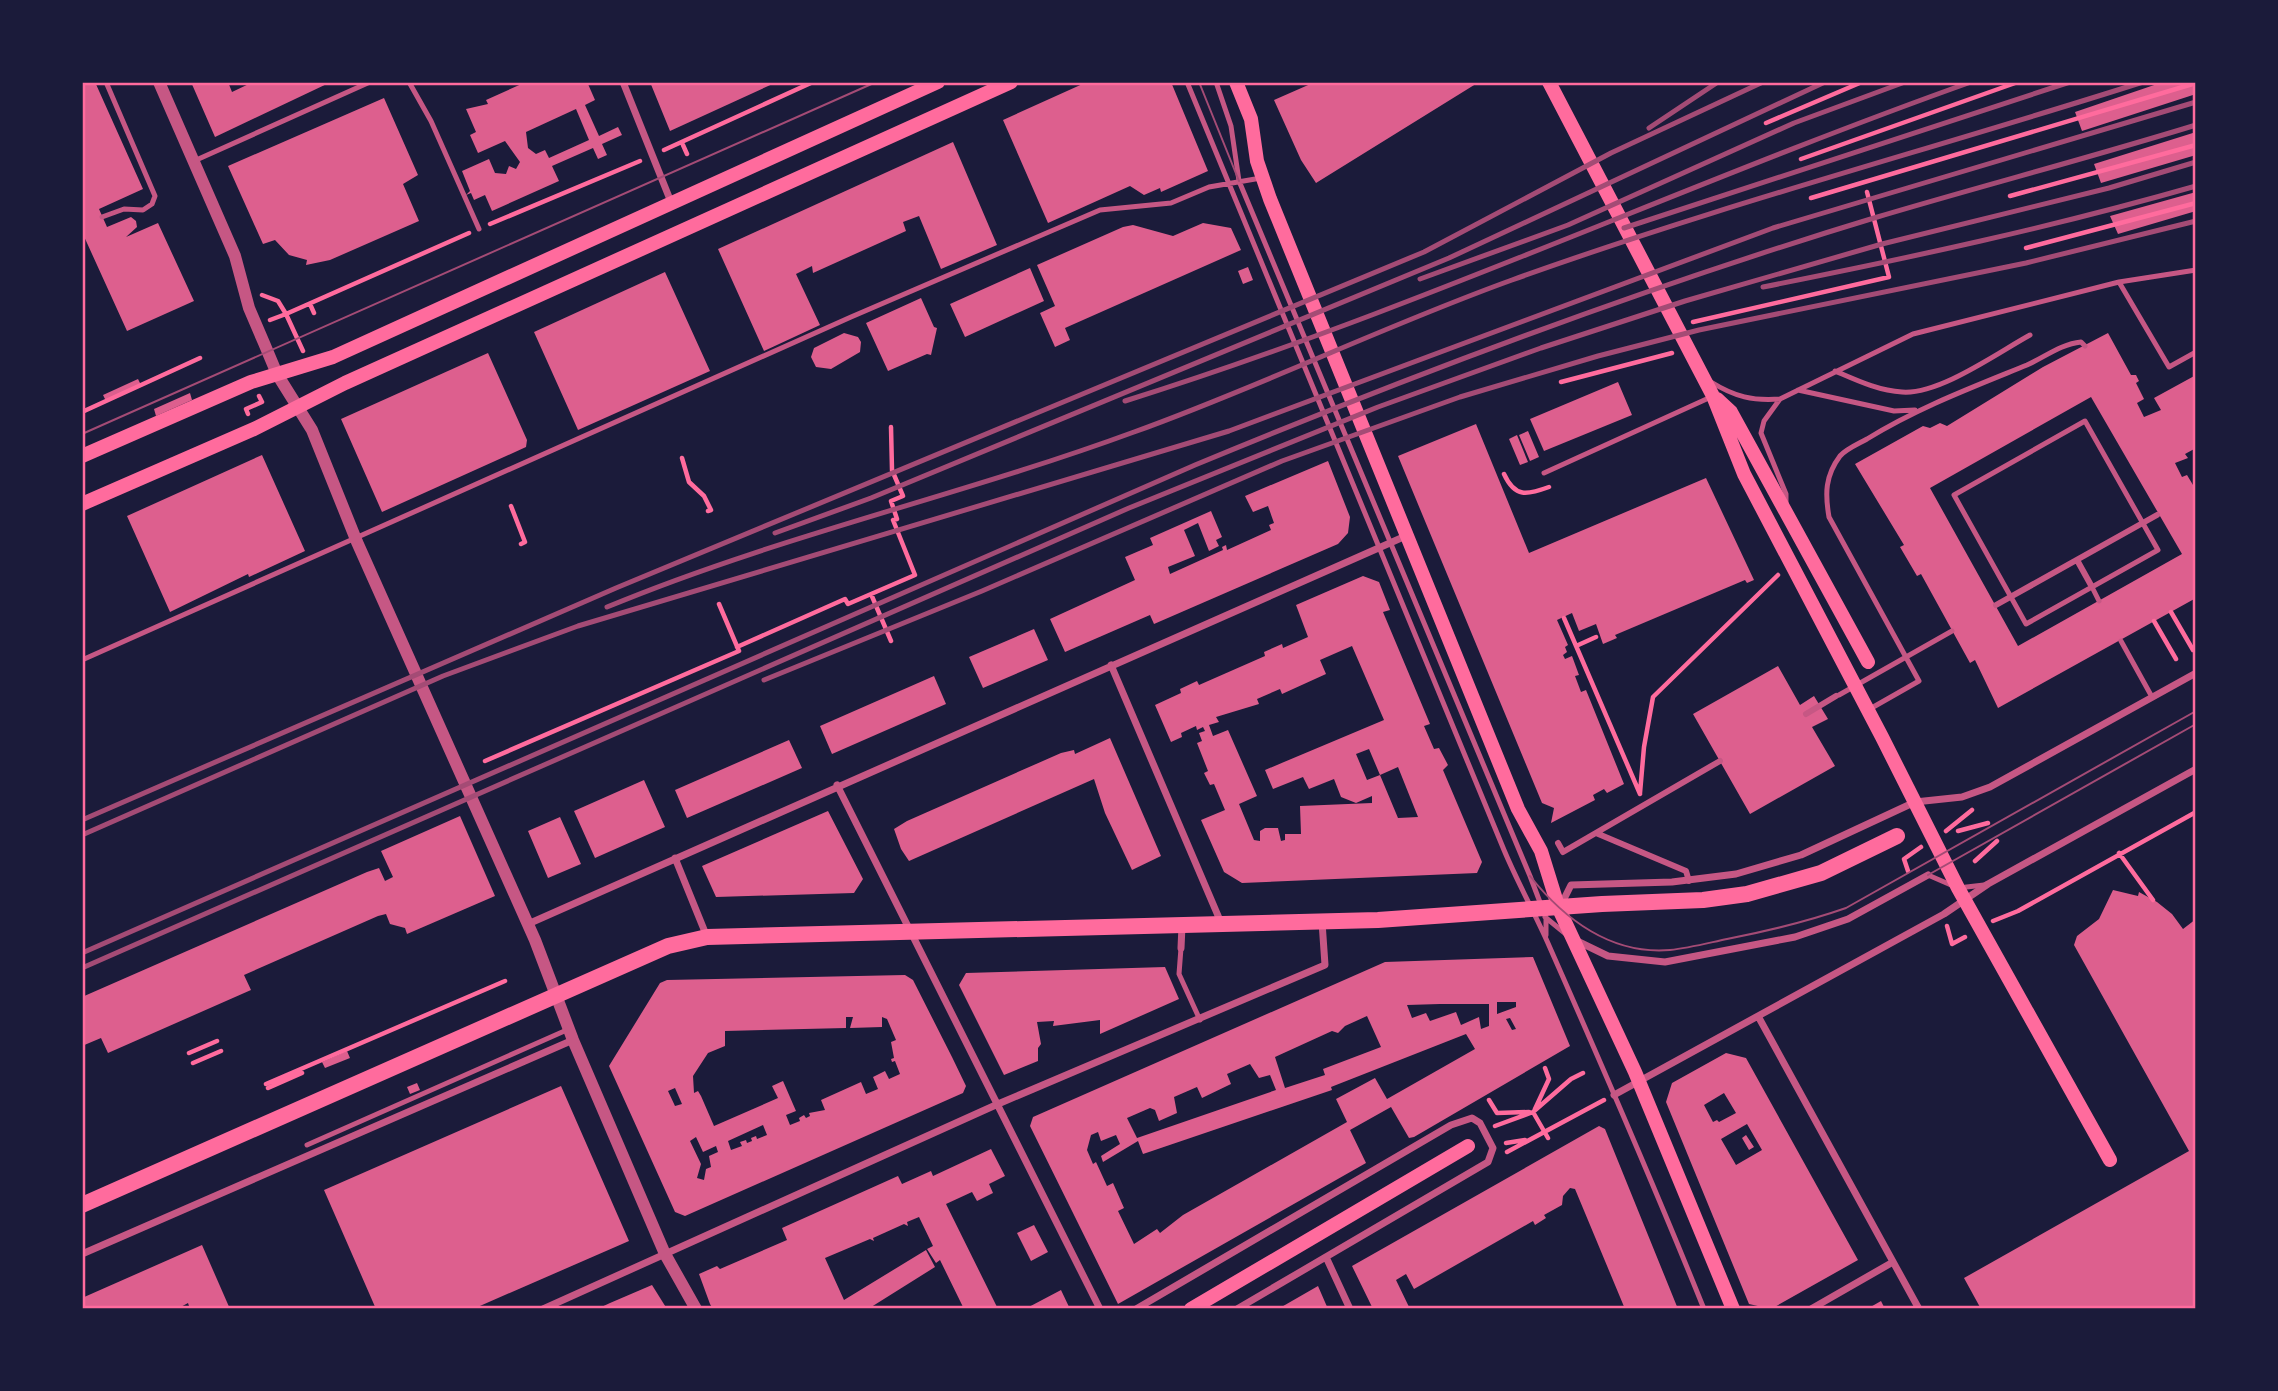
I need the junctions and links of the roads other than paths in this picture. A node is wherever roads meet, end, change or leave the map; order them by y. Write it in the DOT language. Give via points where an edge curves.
graph roads {
  1 [pos="106,82"];
  2 [pos="159,82"];
  3 [pos="370,82"];
  4 [pos="409,82"];
  5 [pos="623,82"];
  6 [pos="938,82"];
  7 [pos="1011,82"];
  8 [pos="1187,82"];
  9 [pos="1216,82"];
  10 [pos="1236,82"];
  11 [pos="1549,82"];
  12 [pos="194,161"];
  13 [pos="1262,178"];
  14 [pos="1238,181"];
  15 [pos="1228,183"];
  16 [pos="671,202"];
  17 [pos="102,217"];
  18 [pos="479,229"];
  19 [pos="2196,270"];
  20 [pos="2119,282"];
  21 [pos="2030,335"];
  22 [pos="2085,346"];
  23 [pos="2196,352"];
  24 [pos="1835,371"];
  25 [pos="277,374"];
  26 [pos="1704,378"];
  27 [pos="1797,390"];
  28 [pos="1713,396"];
  29 [pos="1780,399"];
  30 [pos="298,407"];
  31 [pos="1922,410"];
  32 [pos="82,456"];
  33 [pos="1544,473"];
  34 [pos="82,504"];
  35 [pos="1787,515"];
  36 [pos="2157,515"];
  37 [pos="2142,523"];
  38 [pos="1408,535"];
  39 [pos="356,540"];
  40 [pos="1389,542"];
  41 [pos="1378,547"];
  42 [pos="2077,560"];
  43 [pos="2092,587"];
  44 [pos="2011,596"];
  45 [pos="2099,601"];
  46 [pos="189,603"];
  47 [pos="1996,605"];
  48 [pos="192,612"];
  49 [pos="1952,631"];
  50 [pos="2121,641"];
  51 [pos="1906,657"];
  52 [pos="82,660"];
  53 [pos="1868,662"];
  54 [pos="1111,665"];
  55 [pos="2196,673"];
  56 [pos="1855,686"];
  57 [pos="1837,696"];
  58 [pos="2152,697"];
  59 [pos="1868,710"];
  60 [pos="1806,714"];
  61 [pos="1720,761"];
  62 [pos="2196,769"];
  63 [pos="837,785"];
  64 [pos="1914,802"];
  65 [pos="1596,832"];
  66 [pos="1897,836"];
  67 [pos="1558,843"];
  68 [pos="675,858"];
  69 [pos="1928,875"];
  70 [pos="1689,881"];
  71 [pos="1988,884"];
  72 [pos="1958,888"];
  73 [pos="1965,902"];
  74 [pos="1544,911"];
  75 [pos="1322,922"];
  76 [pos="528,925"];
  77 [pos="1222,925"];
  78 [pos="1182,926"];
  79 [pos="912,933"];
  80 [pos="707,937"];
  81 [pos="1573,939"];
  82 [pos="1547,940"];
  83 [pos="1181,948"];
  84 [pos="557,997"];
  85 [pos="1758,1016"];
  86 [pos="1200,1020"];
  87 [pos="571,1035"];
  88 [pos="1639,1083"];
  89 [pos="1614,1095"];
  90 [pos="998,1104"];
  91 [pos="307,1145"];
  92 [pos="1468,1146"];
  93 [pos="2110,1160"];
  94 [pos="82,1205"];
  95 [pos="82,1254"];
  96 [pos="665,1254"];
  97 [pos="1326,1257"];
  98 [pos="1893,1262"];
  99 [pos="543,1309"];
  100 [pos="696,1309"];
  101 [pos="1100,1309"];
  102 [pos="1136,1309"];
  103 [pos="1191,1309"];
  104 [pos="1237,1309"];
  105 [pos="1350,1309"];
  106 [pos="1704,1309"];
  107 [pos="1733,1309"];
  108 [pos="1811,1309"];
  109 [pos="1919,1309"];
  1 -- 17 [label="lane" via="155,196 143,210 124,209"];
  2 -- 12 [label="street"];
  3 -- 12 [label="lane"];
  4 -- 18 [label="lane"];
  5 -- 16 [label="street"];
  6 -- 16 [label="main road"];
  7 -- 30 [label="main road"];
  8 -- 15 [label="lane"];
  9 -- 14 [label="lane" via="1231,126"];
  10 -- 13 [label="main road" via="1251,119"];
  11 -- 26 [label="main road"];
  12 -- 25 [label="street" via="235,256 246,298"];
  13 -- 14 [label="lane"];
  13 -- 38 [label="main road"];
  14 -- 15 [label="lane"];
  14 -- 40 [label="lane"];
  15 -- 39 [label="lane" via="1171,203 1100,210"];
  15 -- 41 [label="lane"];
  16 -- 25 [label="main road" via="333,357"];
  19 -- 20 [label="lane"];
  20 -- 23 [label="lane" via="2169,367"];
  20 -- 24 [label="lane" via="1913,334"];
  21 -- 24 [label="lane" via="1927,389 1903,392"];
  22 -- 31 [label="lane" via="2070,343"];
  24 -- 27 [label="lane"];
  25 -- 30 [label="street"];
  25 -- 32 [label="main road"];
  26 -- 28 [label="main road"];
  26 -- 29 [label="lane" via="1733,395"];
  27 -- 29 [label="lane"];
  27 -- 31 [label="lane" via="1894,411"];
  28 -- 33 [label="lane"];
  28 -- 35 [label="main road" via="1731,412"];
  28 -- 56 [label="main road" via="1744,474"];
  29 -- 35 [label="lane" via="1761,433 1786,494"];
  30 -- 34 [label="main road"];
  30 -- 39 [label="street" via="312,430"];
  31 -- 51 [label="lane" via="1841,454 1825,492 1829,517"];
  35 -- 53 [label="main road"];
  36 -- 37 [label="street"];
  37 -- 42 [label="street"];
  37 -- 43 [label="lane" via="2158,550"];
  37 -- 44 [label="lane" via="2085,421 1954,495"];
  38 -- 40 [label="street"];
  38 -- 74 [label="main road" via="1518,808 1541,851"];
  39 -- 48 [label="lane"];
  39 -- 76 [label="street"];
  40 -- 41 [label="street"];
  40 -- 74 [label="lane"];
  41 -- 54 [label="street"];
  41 -- 74 [label="lane" via="1521,887"];
  42 -- 43 [label="street"];
  42 -- 44 [label="street"];
  43 -- 44 [label="lane" via="2026,624"];
  43 -- 45 [label="lane"];
  44 -- 47 [label="street"];
  46 -- 48 [label="lane"];
  48 -- 52 [label="lane"];
  49 -- 51 [label="lane"];
  50 -- 58 [label="lane"];
  51 -- 56 [label="lane"];
  51 -- 59 [label="lane" via="1919,681"];
  54 -- 63 [label="street"];
  54 -- 77 [label="street"];
  55 -- 58 [label="street"];
  56 -- 57 [label="lane"];
  56 -- 59 [label="main road"];
  57 -- 60 [label="street"];
  58 -- 64 [label="street" via="1990,787 1962,797"];
  59 -- 64 [label="main road"];
  61 -- 65 [label="street"];
  62 -- 71 [label="street"];
  63 -- 68 [label="street"];
  63 -- 79 [label="street"];
  64 -- 70 [label="street" via="1801,855 1736,874"];
  64 -- 72 [label="main road"];
  65 -- 67 [label="street" via="1563,852"];
  65 -- 70 [label="street" via="1686,871"];
  66 -- 74 [label="main road" via="1821,873 1747,894"];
  68 -- 76 [label="street"];
  68 -- 80 [label="street"];
  69 -- 72 [label="lane"];
  69 -- 81 [label="street" via="1848,919 1809,933 1665,962 1608,956"];
  70 -- 74 [label="street" via="1571,885"];
  71 -- 72 [label="lane"];
  71 -- 73 [label="street"];
  72 -- 73 [label="main road"];
  73 -- 85 [label="street"];
  73 -- 93 [label="main road"];
  74 -- 75 [label="main road"];
  74 -- 81 [label="main road"];
  74 -- 82 [label="lane"];
  74 -- 82 [label="lane"];
  75 -- 77 [label="main road"];
  75 -- 86 [label="street" via="1325,965"];
  76 -- 84 [label="street"];
  77 -- 78 [label="main road"];
  78 -- 79 [label="main road"];
  78 -- 83 [label="street"];
  79 -- 80 [label="main road"];
  79 -- 90 [label="street"];
  80 -- 84 [label="main road" via="668,946"];
  81 -- 88 [label="main road"];
  82 -- 89 [label="lane"];
  83 -- 86 [label="lane" via="1179,974"];
  84 -- 87 [label="street"];
  84 -- 94 [label="main road"];
  85 -- 88 [label="street"];
  85 -- 98 [label="street"];
  86 -- 90 [label="street"];
  87 -- 91 [label="lane"];
  87 -- 95 [label="street"];
  87 -- 96 [label="street"];
  88 -- 89 [label="street"];
  88 -- 107 [label="main road"];
  89 -- 106 [label="lane"];
  90 -- 96 [label="street"];
  90 -- 101 [label="street"];
  92 -- 103 [label="main road"];
  96 -- 99 [label="street"];
  96 -- 100 [label="street"];
  97 -- 102 [label="street" via="1488,1162 1493,1148 1485,1130 1472,1118 1451,1125"];
  97 -- 104 [label="street"];
  97 -- 105 [label="street"];
  98 -- 108 [label="street"];
  98 -- 109 [label="street"];
}
